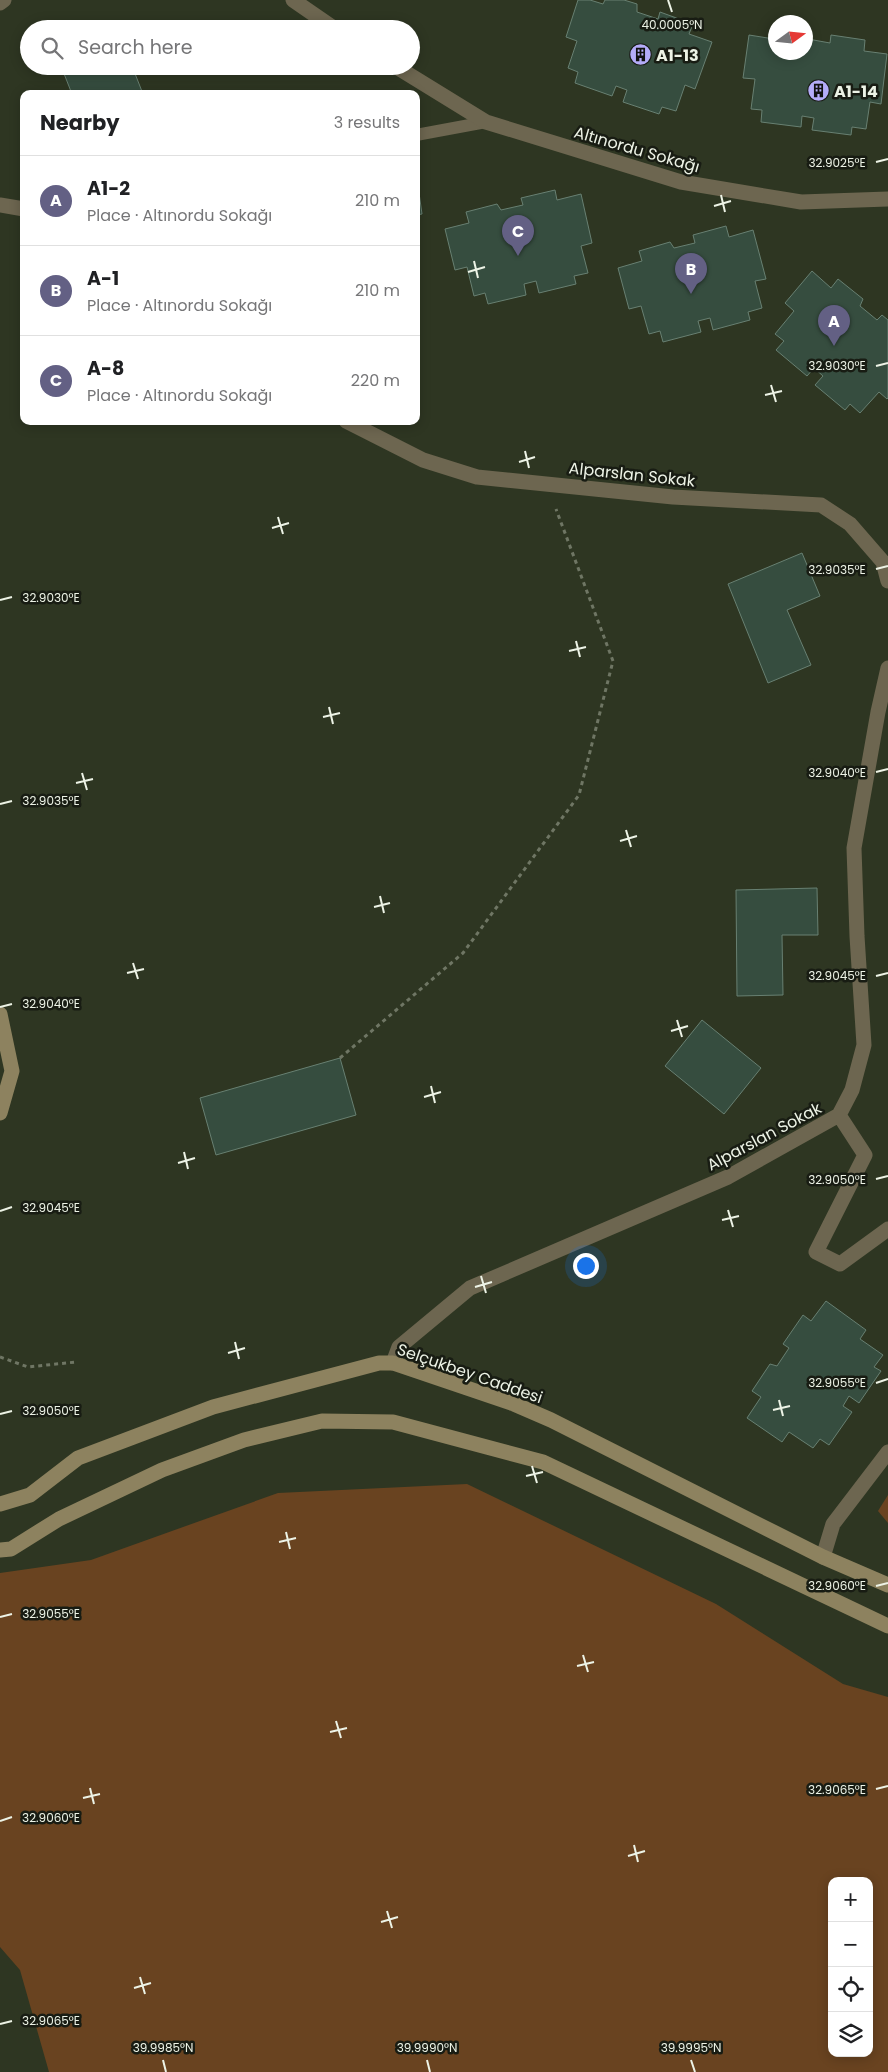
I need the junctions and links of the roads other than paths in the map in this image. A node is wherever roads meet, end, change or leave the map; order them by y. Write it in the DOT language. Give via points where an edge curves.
graph roads {
  1 [pos="4,0"];
  2 [pos="293,0"];
  3 [pos="0,3"];
  4 [pos="322,20"];
  5 [pos="410,75"];
  6 [pos="486,122"];
  7 [pos="420,134"];
  8 [pos="888,199"];
  9 [pos="0,205"];
  10 [pos="20,208"];
  11 [pos="354,425"];
  12 [pos="888,581"];
  13 [pos="888,668"];
  14 [pos="0,1014"];
  15 [pos="0,1113"];
  16 [pos="839,1115"];
  17 [pos="888,1230"];
  18 [pos="393,1363"];
  19 [pos="888,1452"];
  20 [pos="0,1504"];
  21 [pos="0,1550"];
  22 [pos="823,1557"];
  23 [pos="888,1585"];
  24 [pos="888,1626"];
  1 -- 3 [label="street"];
  2 -- 4 [label="street"];
  5 -- 6 [label="street, Altınordu Sokağı"];
  6 -- 7 [label="lane"];
  6 -- 8 [label="street, Altınordu Sokağı" via="681,182 801,202"];
  9 -- 10 [label="street"];
  11 -- 12 [label="street, Alparslan Sokak" via="423,460 477,477 673,497 821,505 850,524 883,562"];
  13 -- 16 [label="street, Alparslan Sokak" via="854,848 864,1045 852,1090"];
  14 -- 15 [label="street" via="12,1071"];
  16 -- 17 [label="street" via="864,1155 816,1252 840,1264"];
  16 -- 18 [label="street, Alparslan Sokak" via="728,1176 470,1288 399,1347"];
  18 -- 20 [label="street, Selçukbey Caddesi" via="379,1363 213,1407 78,1458 30,1495"];
  18 -- 22 [label="street, Selçukbey Caddesi" via="551,1420"];
  19 -- 22 [label="street" via="833,1524"];
  21 -- 24 [label="street" via="11,1549 58,1519 162,1470 244,1440 322,1421 393,1422 544,1462"];
  22 -- 23 [label="street, Selçukbey Caddesi"];
}
